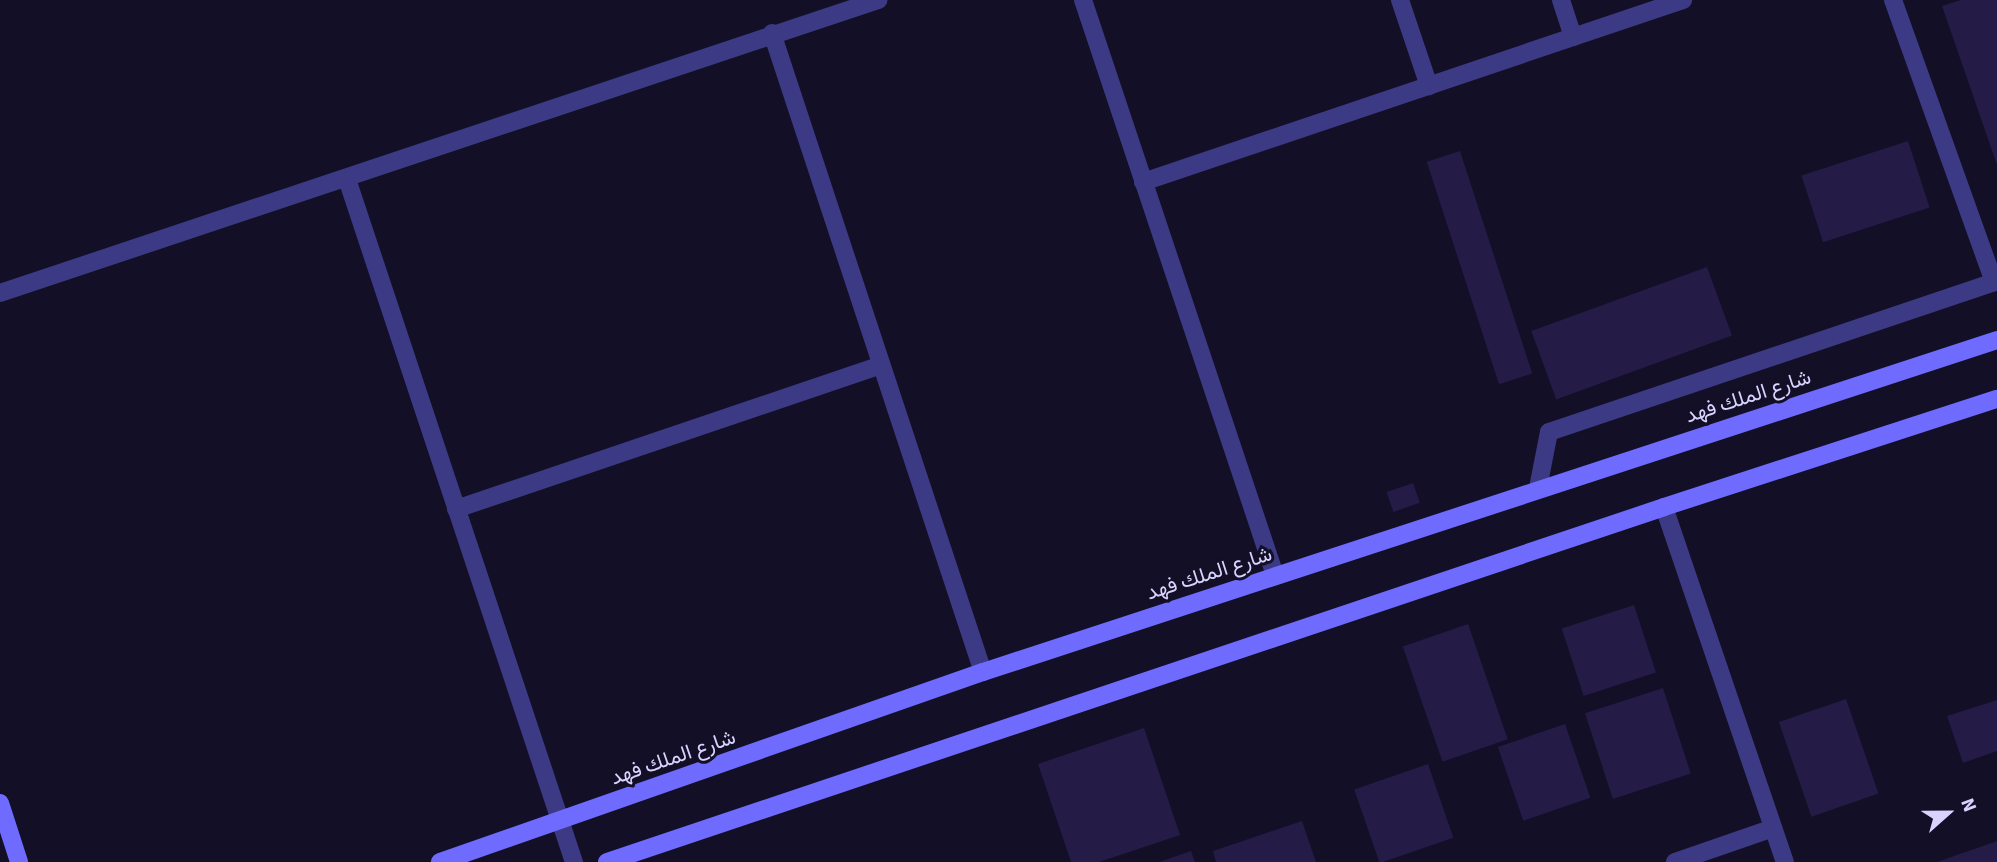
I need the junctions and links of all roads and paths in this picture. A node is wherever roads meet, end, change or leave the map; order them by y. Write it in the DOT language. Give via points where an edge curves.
graph roads {
  1 [pos="878,0"];
  2 [pos="1083,0"];
  3 [pos="1400,0"];
  4 [pos="1561,0"];
  5 [pos="1683,0"];
  6 [pos="1893,0"];
  7 [pos="772,33"];
  8 [pos="1573,37"];
  9 [pos="1429,86"];
  10 [pos="347,179"];
  11 [pos="1143,182"];
  12 [pos="1995,281"];
  13 [pos="0,293"];
  14 [pos="1997,340"];
  15 [pos="881,365"];
  16 [pos="1997,400"];
  17 [pos="1538,488"];
  18 [pos="1664,507"];
  19 [pos="456,509"];
  20 [pos="1275,576"];
  21 [pos="983,672"];
  22 [pos="0,803"];
  23 [pos="560,821"];
  24 [pos="1773,828"];
  25 [pos="19,862"];
  26 [pos="440,862"];
  27 [pos="574,862"];
  28 [pos="607,862"];
  29 [pos="1675,862"];
  30 [pos="1785,862"];
  1 -- 7 [label="street"];
  2 -- 11 [label="street"];
  3 -- 9 [label="street"];
  4 -- 8 [label="street"];
  5 -- 8 [label="street"];
  6 -- 12 [label="street"];
  7 -- 10 [label="street"];
  7 -- 15 [label="street"];
  8 -- 9 [label="street"];
  9 -- 11 [label="street"];
  10 -- 13 [label="street"];
  10 -- 19 [label="street"];
  11 -- 20 [label="street"];
  12 -- 17 [label="street" via="1549,432"];
  14 -- 17 [label="street, شارع الملك فهد"];
  15 -- 19 [label="street"];
  15 -- 21 [label="street"];
  16 -- 18 [label="street"];
  17 -- 20 [label="street, شارع الملك فهد"];
  18 -- 24 [label="street"];
  18 -- 28 [label="street"];
  19 -- 23 [label="street"];
  20 -- 21 [label="street, شارع الملك فهد"];
  21 -- 23 [label="street, شارع الملك فهد"];
  22 -- 25 [label="street"];
  23 -- 26 [label="street, شارع الملك فهد"];
  23 -- 27 [label="street"];
  24 -- 29 [label="street"];
  24 -- 30 [label="street"];
}
